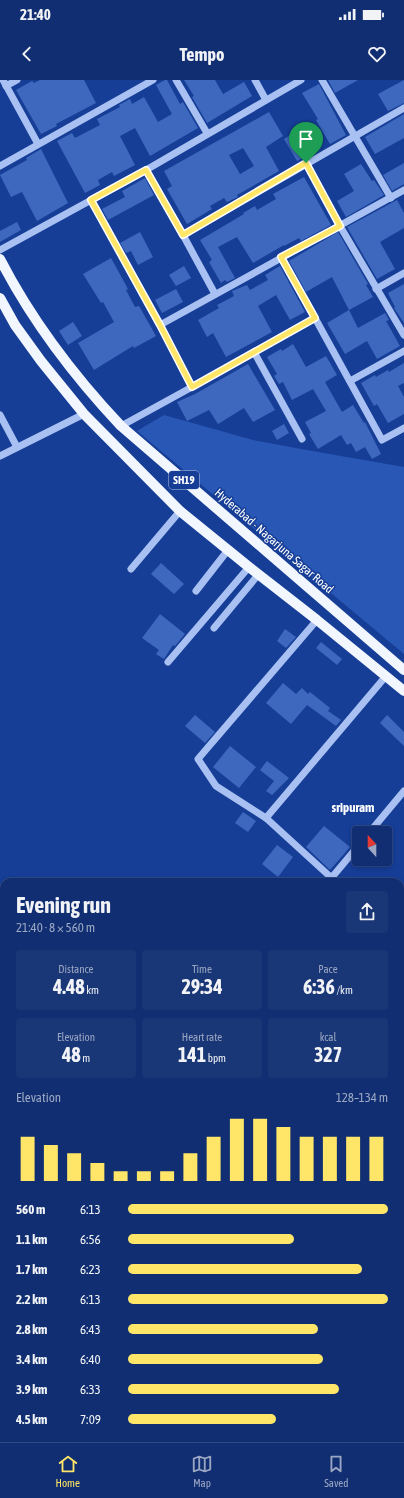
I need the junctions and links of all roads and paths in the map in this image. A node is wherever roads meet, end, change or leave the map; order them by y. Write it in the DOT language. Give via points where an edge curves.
graph roads {
  1 [pos="17,80"];
  2 [pos="153,80"];
  3 [pos="176,80"];
  4 [pos="255,80"];
  5 [pos="301,80"];
  6 [pos="322,80"];
  7 [pos="5,83"];
  8 [pos="266,100"];
  9 [pos="404,108"];
  10 [pos="207,133"];
  11 [pos="355,136"];
  12 [pos="38,144"];
  13 [pos="306,163"];
  14 [pos="0,166"];
  15 [pos="146,170"];
  16 [pos="404,190"];
  17 [pos="391,198"];
  18 [pos="91,200"];
  19 [pos="340,226"];
  20 [pos="183,235"];
  21 [pos="0,250"];
  22 [pos="281,257"];
  23 [pos="0,259"];
  24 [pos="404,273"];
  25 [pos="376,289"];
  26 [pos="215,294"];
  27 [pos="0,298"];
  28 [pos="315,318"];
  29 [pos="160,325"];
  30 [pos="404,335"];
  31 [pos="404,351"];
  32 [pos="254,352"];
  33 [pos="350,381"];
  34 [pos="192,387"];
  35 [pos="84,414"];
  36 [pos="0,415"];
  37 [pos="121,426"];
  38 [pos="404,428"];
  39 [pos="302,439"];
  40 [pos="17,447"];
  41 [pos="0,456"];
  42 [pos="180,511"];
  43 [pos="228,550"];
  44 [pos="249,568"];
  45 [pos="131,569"];
  46 [pos="258,575"];
  47 [pos="196,591"];
  48 [pos="318,620"];
  49 [pos="214,628"];
  50 [pos="168,662"];
  51 [pos="404,670"];
  52 [pos="386,676"];
  53 [pos="404,691"];
  54 [pos="404,791"];
  55 [pos="266,818"];
  56 [pos="375,826"];
  57 [pos="352,854"];
  58 [pos="329,878"];
  59 [pos="334,878"];
  1 -- 7 [label="street"];
  2 -- 12 [label="street"];
  3 -- 10 [label="street"];
  4 -- 8 [label="street"];
  5 -- 8 [label="street"];
  6 -- 11 [label="street"];
  7 -- 12 [label="street"];
  8 -- 10 [label="street"];
  9 -- 11 [label="street"];
  10 -- 15 [label="street"];
  11 -- 13 [label="street"];
  11 -- 17 [label="street"];
  12 -- 14 [label="street"];
  13 -- 19 [label="street"];
  13 -- 20 [label="street"];
  15 -- 18 [label="street"];
  15 -- 20 [label="street"];
  16 -- 17 [label="street"];
  17 -- 19 [label="street"];
  18 -- 21 [label="street"];
  18 -- 29 [label="street"];
  19 -- 22 [label="street"];
  19 -- 25 [label="street"];
  20 -- 26 [label="street"];
  22 -- 26 [label="street"];
  22 -- 28 [label="street"];
  23 -- 37 [label="main road, Hyderabad - Nagarjuna Sagar Road / SH19" via="32,315 56,350 87,390"];
  24 -- 25 [label="street"];
  25 -- 30 [label="street"];
  26 -- 29 [label="street"];
  27 -- 35 [label="main road, SH19" via="41,361"];
  28 -- 32 [label="street"];
  28 -- 33 [label="street"];
  29 -- 34 [label="street"];
  31 -- 33 [label="street"];
  32 -- 34 [label="street"];
  32 -- 39 [label="street"];
  33 -- 38 [label="street" via="382,440"];
  34 -- 37 [label="street"];
  35 -- 40 [label="street"];
  35 -- 42 [label="main road, SH19"];
  36 -- 40 [label="street"];
  37 -- 51 [label="main road, Hyderabad - Nagarjuna Sagar Road / SH19"];
  40 -- 41 [label="street"];
  42 -- 43 [label="main road, SH19"];
  42 -- 45 [label="street"];
  43 -- 44 [label="main road, SH19"];
  43 -- 47 [label="street"];
  44 -- 46 [label="main road, SH19"];
  44 -- 50 [label="street"];
  46 -- 48 [label="main road, SH19"];
  46 -- 49 [label="street"];
  48 -- 52 [label="main road, SH19"];
  48 -- 55 [label="street" via="198,760 216,786"];
  52 -- 53 [label="main road, SH19"];
  52 -- 55 [label="street"];
  54 -- 56 [label="street"];
  55 -- 58 [label="street"];
  57 -- 59 [label="street"];
}
